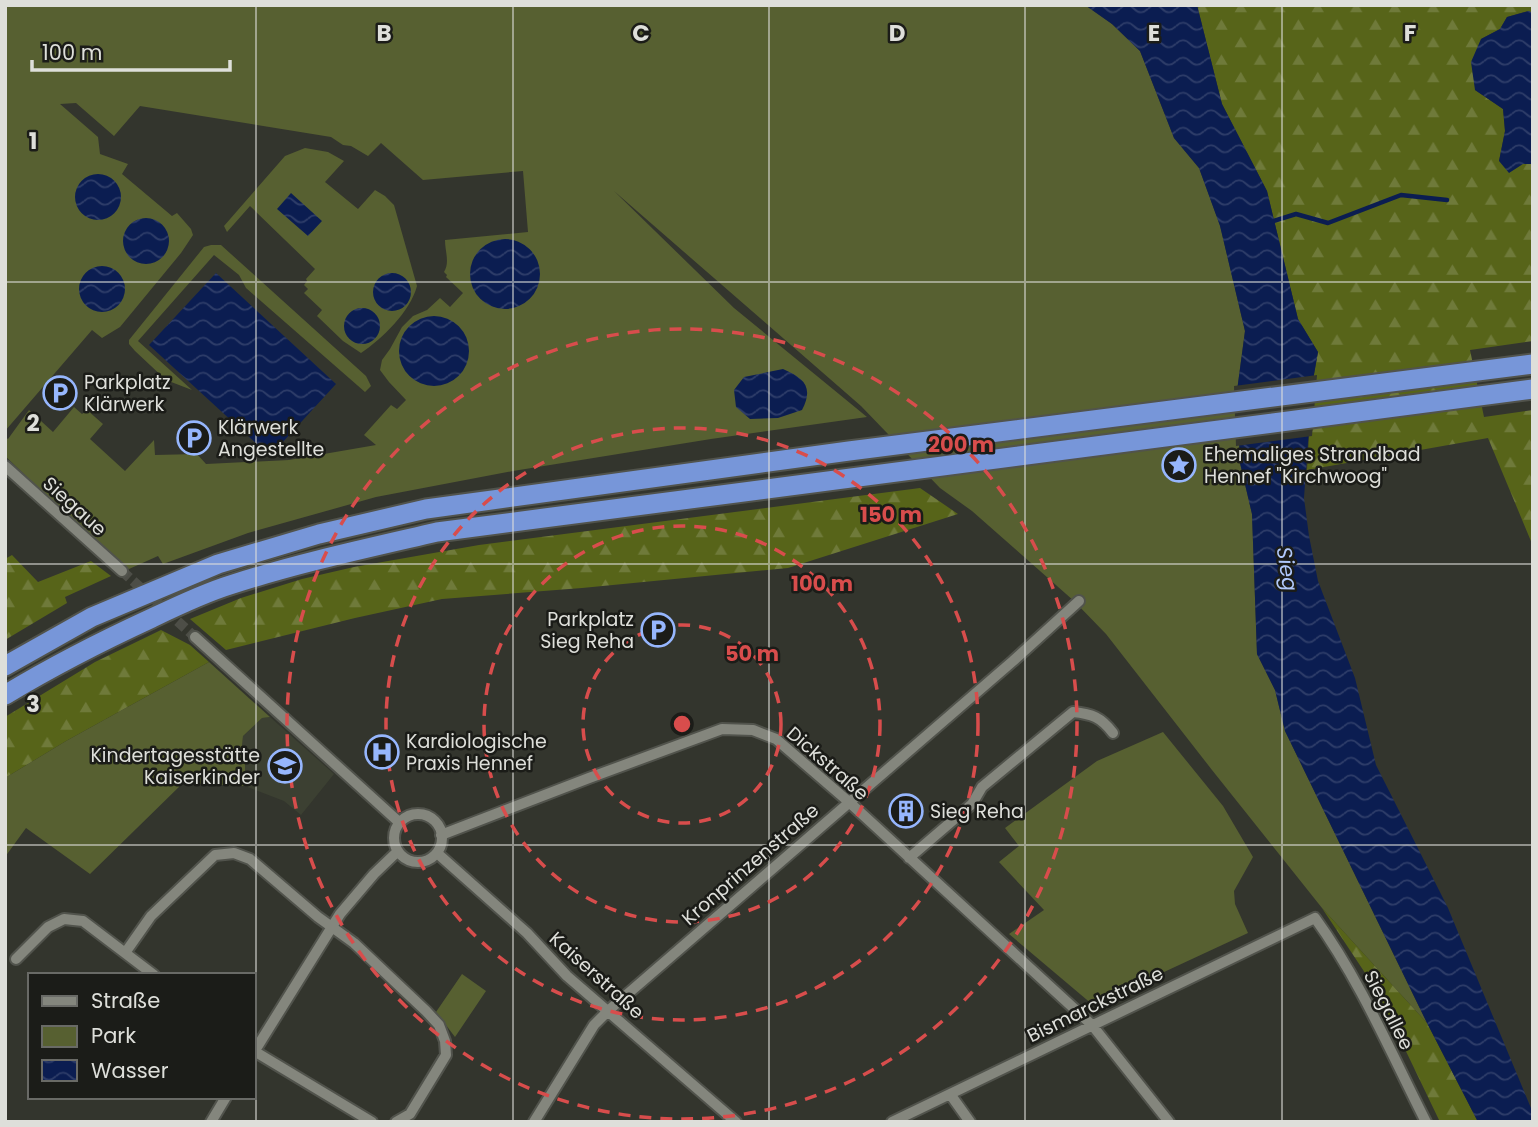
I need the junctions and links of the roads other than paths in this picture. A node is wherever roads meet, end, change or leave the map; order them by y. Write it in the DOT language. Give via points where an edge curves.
graph roads {
  1 [pos="1533,364"];
  2 [pos="1533,389"];
  3 [pos="5,466"];
  4 [pos="122,571"];
  5 [pos="1079,601"];
  6 [pos="195,637"];
  7 [pos="5,666"];
  8 [pos="5,695"];
  9 [pos="1114,733"];
  10 [pos="849,802"];
  11 [pos="400,823"];
  12 [pos="442,835"];
  13 [pos="398,851"];
  14 [pos="437,853"];
  15 [pos="909,858"];
  16 [pos="1315,918"];
  17 [pos="331,927"];
  18 [pos="125,953"];
  19 [pos="16,959"];
  20 [pos="151,973"];
  21 [pos="609,1010"];
  22 [pos="1092,1025"];
  23 [pos="256,1048"];
  24 [pos="256,1052"];
  25 [pos="950,1094"];
  26 [pos="225,1099"];
  27 [pos="211,1122"];
  28 [pos="372,1122"];
  29 [pos="396,1122"];
  30 [pos="534,1122"];
  31 [pos="736,1122"];
  32 [pos="892,1122"];
  33 [pos="970,1122"];
  34 [pos="1169,1122"];
  35 [pos="1426,1122"];
  1 -- 7 [label="highway" via="426,509 319,534 218,565 92,617"];
  2 -- 8 [label="highway" via="437,532 228,585 103,640"];
  3 -- 4 [label="street, Siegaue"];
  5 -- 10 [label="street, Kronprinzenstraße"];
  6 -- 11 [label="street"];
  9 -- 15 [label="street" via="1090,713 1073,712 982,788 972,804"];
  10 -- 12 [label="street, Dickstraße" via="776,739 753,730 722,729"];
  10 -- 15 [label="street, Dickstraße"];
  10 -- 21 [label="street, Kronprinzenstraße"];
  11 -- 12 [label="street" via="411,815 425,815"];
  11 -- 13 [label="street" via="394,834"];
  12 -- 14 [label="street"];
  13 -- 14 [label="street" via="417,862"];
  13 -- 17 [label="street"];
  14 -- 21 [label="street, Kaiserstraße"];
  15 -- 22 [label="street, Dickstraße"];
  16 -- 22 [label="street, Bismarckstraße"];
  16 -- 35 [label="street, Siegallee" via="1336,947"];
  17 -- 18 [label="street" via="250,859 234,853 215,855 151,916"];
  17 -- 23 [label="street"];
  17 -- 29 [label="street" via="426,1011 442,1033 446,1055 410,1114"];
  18 -- 19 [label="street" via="83,921 64,919 48,927"];
  18 -- 20 [label="street"];
  21 -- 30 [label="street, Kronprinzenstraße" via="594,1025"];
  21 -- 31 [label="street, Kaiserstraße"];
  22 -- 25 [label="street, Bismarckstraße"];
  22 -- 34 [label="street, Dickstraße"];
  24 -- 28 [label="street"];
  25 -- 32 [label="street, Bismarckstraße"];
  25 -- 33 [label="street"];
  26 -- 27 [label="street"];
}
